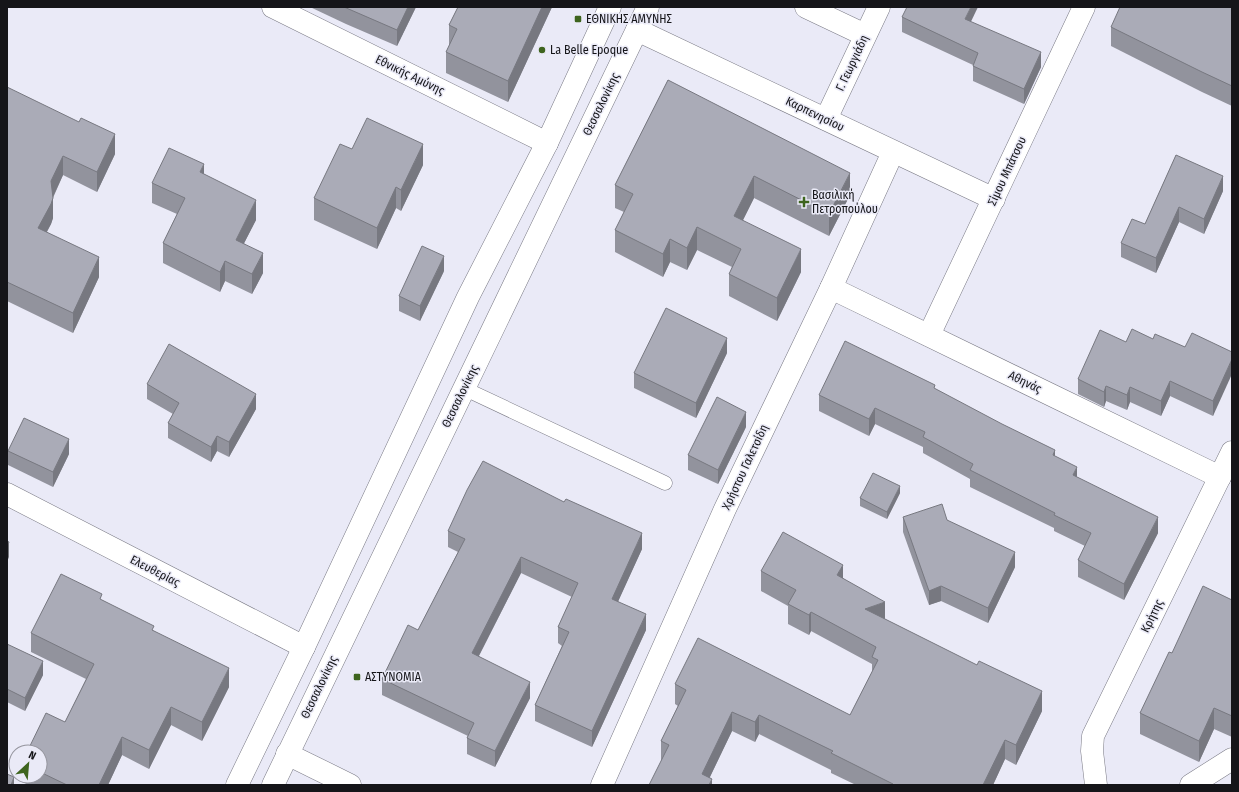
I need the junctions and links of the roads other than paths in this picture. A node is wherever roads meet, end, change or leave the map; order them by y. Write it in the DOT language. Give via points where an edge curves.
graph roads {
  1 [pos="273,7"];
  2 [pos="610,7"];
  3 [pos="648,7"];
  4 [pos="806,7"];
  5 [pos="879,7"];
  6 [pos="1084,7"];
  7 [pos="637,30"];
  8 [pos="865,35"];
  9 [pos="826,120"];
  10 [pos="547,143"];
  11 [pos="893,152"];
  12 [pos="994,199"];
  13 [pos="831,288"];
  14 [pos="929,335"];
  15 [pos="463,388"];
  16 [pos="1232,452"];
  17 [pos="1220,477"];
  18 [pos="665,483"];
  19 [pos="7,494"];
  20 [pos="304,648"];
  21 [pos="287,754"];
  22 [pos="1232,759"];
  23 [pos="237,785"];
  24 [pos="273,785"];
  25 [pos="350,785"];
  26 [pos="602,785"];
  27 [pos="1096,785"];
  28 [pos="1191,785"];
  1 -- 10 [label="street, Εθνικής Αμύνης"];
  2 -- 10 [label="street"];
  3 -- 7 [label="street, Θεσσαλονίκης"];
  4 -- 8 [label="street"];
  5 -- 8 [label="street, Γ. Γεωργιάδη"];
  6 -- 12 [label="street, Σίμου Μπάτσου"];
  7 -- 9 [label="street, Καρπενησίου"];
  7 -- 15 [label="street, Θεσσαλονίκης"];
  8 -- 9 [label="street, Γ. Γεωργιάδη"];
  9 -- 11 [label="street, Καρπενησίου"];
  10 -- 20 [label="street" via="468,298"];
  11 -- 12 [label="street, Καρπενησίου"];
  11 -- 13 [label="street, Χρήστου Γαλετσίδη"];
  12 -- 14 [label="street, Σίμου Μπάτσου"];
  13 -- 14 [label="street, Αθηνάς"];
  13 -- 26 [label="street, Χρήστου Γαλετσίδη" via="726,509"];
  14 -- 17 [label="street, Αθηνάς"];
  15 -- 18 [label="lane"];
  15 -- 21 [label="street, Θεσσαλονίκης"];
  16 -- 17 [label="street, Κρήτης"];
  17 -- 27 [label="street, Κρήτης" via="1093,736"];
  19 -- 20 [label="street, Ελευθερίας"];
  20 -- 23 [label="street"];
  21 -- 24 [label="street, Θεσσαλονίκης"];
  21 -- 25 [label="street"];
  22 -- 28 [label="street"];
}
